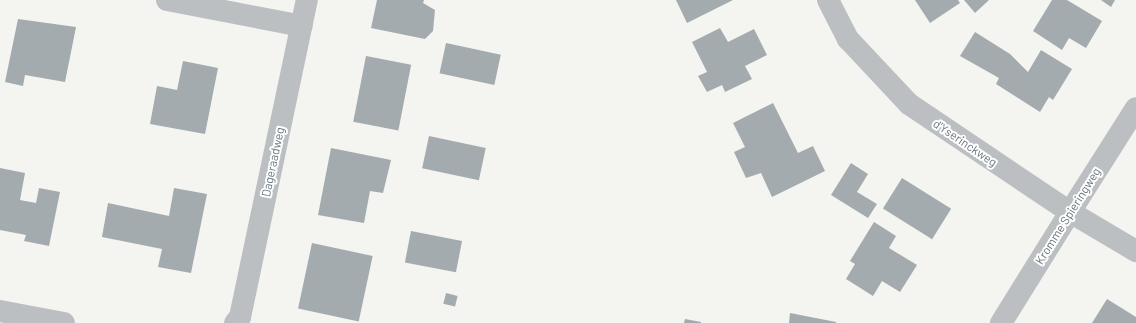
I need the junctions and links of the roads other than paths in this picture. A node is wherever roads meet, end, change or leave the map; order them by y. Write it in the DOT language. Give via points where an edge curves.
graph roads {
  1 [pos="167,0"];
  2 [pos="307,0"];
  3 [pos="828,0"];
  4 [pos="302,26"];
  5 [pos="1136,108"];
  6 [pos="1070,212"];
  7 [pos="1136,251"];
  8 [pos="0,311"];
  9 [pos="64,323"];
  10 [pos="235,323"];
  11 [pos="1000,323"];
  1 -- 4 [label="street"];
  2 -- 4 [label="street, Dageraadweg"];
  3 -- 6 [label="street, d'Yserinckweg" via="848,39 909,104"];
  4 -- 10 [label="street, Dageraadweg" via="240,317"];
  5 -- 6 [label="street, Kromme Spieringweg"];
  6 -- 7 [label="street, d'Yserinckweg"];
  6 -- 11 [label="street, Kromme Spieringweg"];
  8 -- 9 [label="street"];
}
